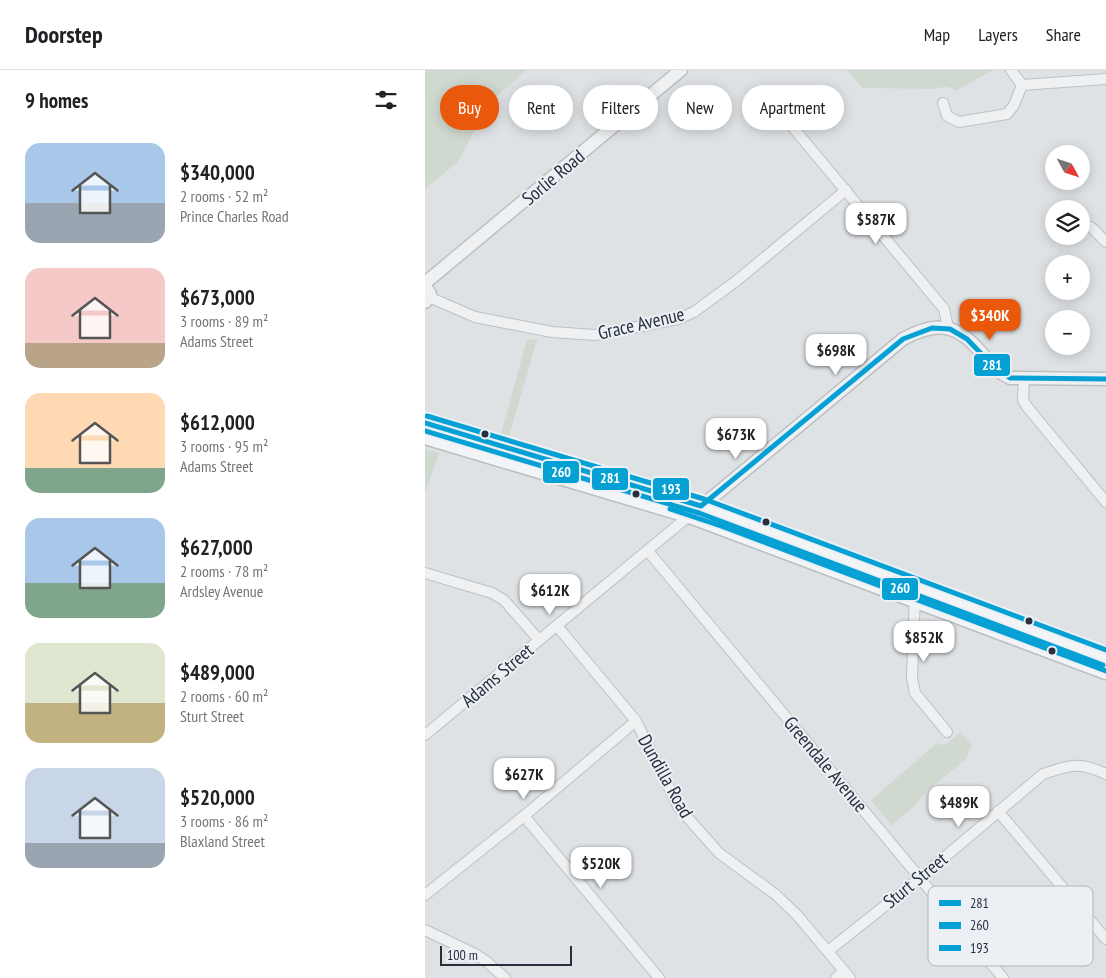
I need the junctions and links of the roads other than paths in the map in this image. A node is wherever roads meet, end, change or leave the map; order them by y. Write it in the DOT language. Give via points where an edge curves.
graph roads {
  1 [pos="681,70"];
  2 [pos="1011,70"];
  3 [pos="1106,79"];
  4 [pos="1022,85"];
  5 [pos="943,103"];
  6 [pos="796,130"];
  7 [pos="847,190"];
  8 [pos="1091,227"];
  9 [pos="1106,242"];
  10 [pos="426,292"];
  11 [pos="948,327"];
  12 [pos="1024,379"];
  13 [pos="1106,379"];
  14 [pos="425,423"];
  15 [pos="425,436"];
  16 [pos="1106,502"];
  17 [pos="696,511"];
  18 [pos="648,551"];
  19 [pos="425,573"];
  20 [pos="916,593"];
  21 [pos="557,626"];
  22 [pos="539,640"];
  23 [pos="1106,658"];
  24 [pos="1106,671"];
  25 [pos="636,721"];
  26 [pos="947,732"];
  27 [pos="425,735"];
  28 [pos="1106,774"];
  29 [pos="998,811"];
  30 [pos="524,816"];
  31 [pos="920,878"];
  32 [pos="1061,886"];
  33 [pos="928,888"];
  34 [pos="425,895"];
  35 [pos="1093,924"];
  36 [pos="425,930"];
  37 [pos="1106,939"];
  38 [pos="828,952"];
  39 [pos="993,966"];
  40 [pos="847,974"];
  41 [pos="505,978"];
  42 [pos="659,978"];
  43 [pos="836,978"];
  44 [pos="1003,978"];
  1 -- 10 [label="street, Sorlie Road"];
  2 -- 4 [label="street"];
  3 -- 4 [label="street"];
  4 -- 5 [label="street" via="1007,114 959,122 947,116"];
  6 -- 7 [label="street"];
  7 -- 10 [label="street, Grace Avenue" via="750,270 693,312 678,319 595,335 552,332 475,316"];
  7 -- 11 [label="street" via="944,309"];
  8 -- 9 [label="street"];
  11 -- 12 [label="street" via="967,338 1001,374"];
  11 -- 17 [label="street, Adams Street" via="917,331 903,339"];
  12 -- 13 [label="street"];
  12 -- 16 [label="street" via="1023,400 1028,408"];
  14 -- 17 [label="main road"];
  15 -- 17 [label="main road"];
  17 -- 18 [label="street, Adams Street"];
  17 -- 20 [label="main road"];
  18 -- 21 [label="street, Adams Street"];
  18 -- 31 [label="street, Greendale Avenue"];
  19 -- 22 [label="street" via="492,593 504,600"];
  20 -- 23 [label="main road"];
  20 -- 24 [label="main road"];
  20 -- 26 [label="street" via="912,677 915,693"];
  21 -- 22 [label="street, Adams Street"];
  21 -- 25 [label="street, Dundilla Road"];
  22 -- 27 [label="street, Adams Street"];
  25 -- 30 [label="street"];
  25 -- 38 [label="street, Dundilla Road" via="667,786 685,815 719,853 775,894 797,915"];
  28 -- 29 [label="street, Sturt Street" via="1090,766 1068,766 1043,774"];
  29 -- 31 [label="street, Sturt Street"];
  29 -- 32 [label="street"];
  30 -- 34 [label="street"];
  30 -- 42 [label="street"];
  31 -- 33 [label="street, Greendale Avenue"];
  31 -- 38 [label="street, Sturt Street"];
  35 -- 37 [label="street"];
  36 -- 41 [label="street" via="475,954"];
  38 -- 40 [label="street, Dundilla Road"];
  39 -- 44 [label="street, Greendale Avenue"];
  40 -- 43 [label="street"];
}
